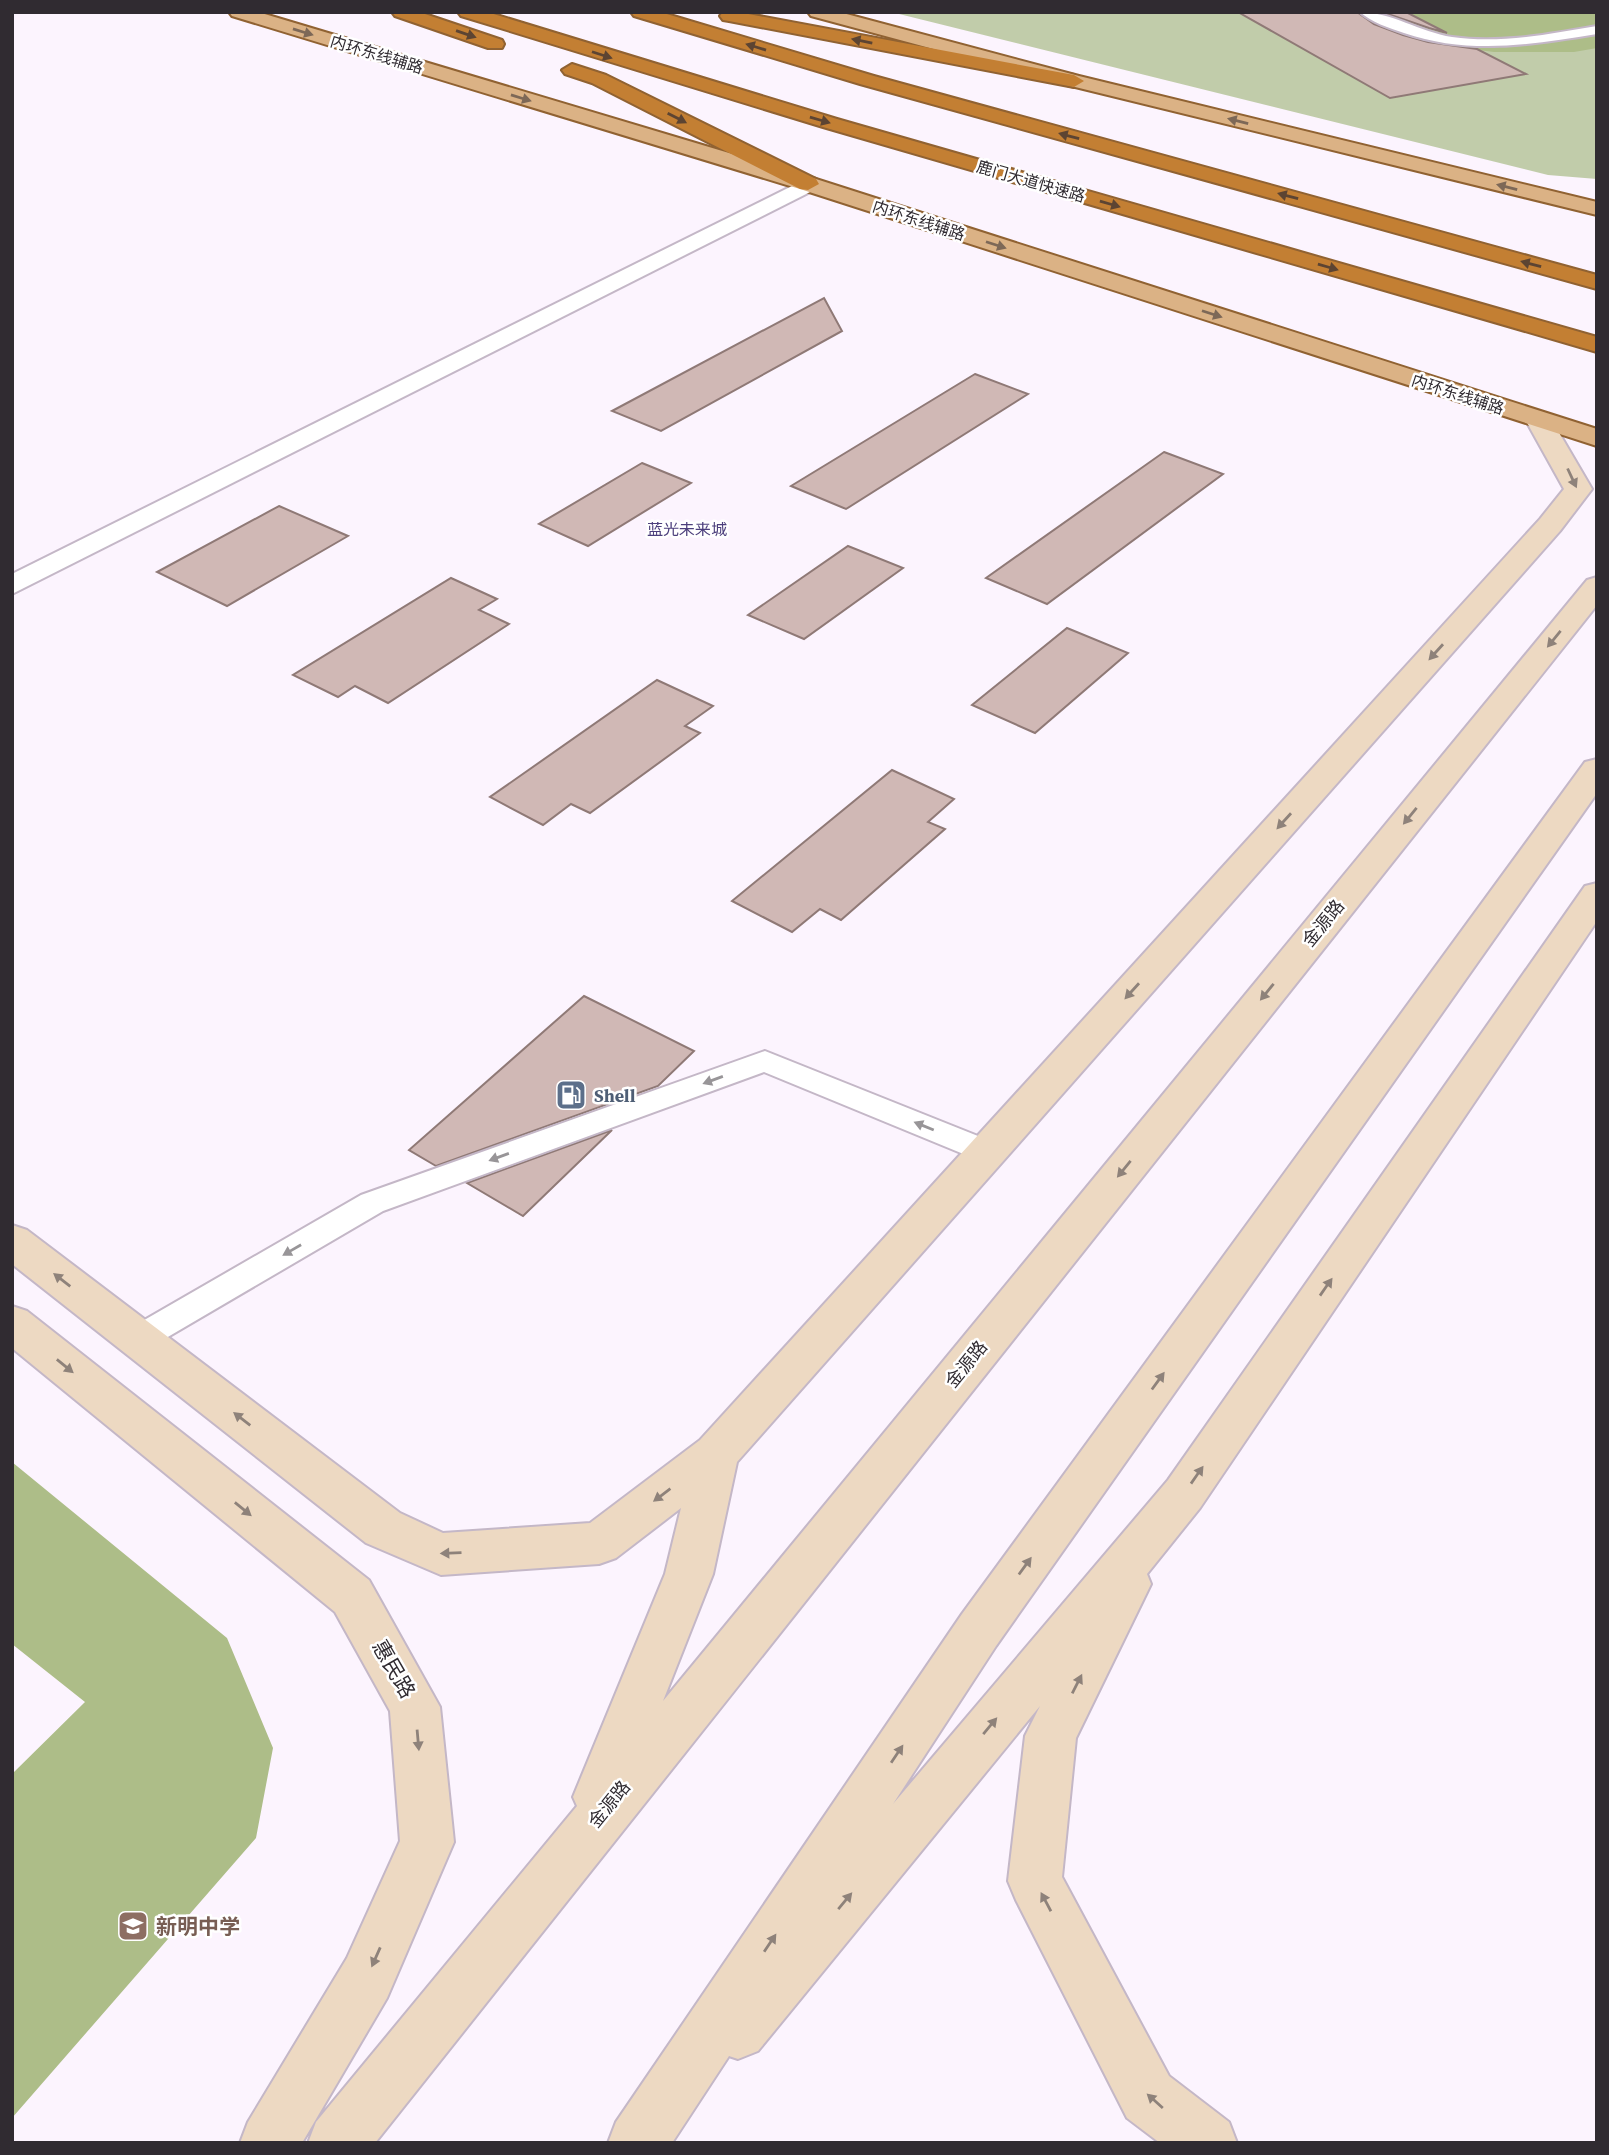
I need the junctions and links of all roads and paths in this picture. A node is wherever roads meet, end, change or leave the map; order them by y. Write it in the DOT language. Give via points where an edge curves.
graph roads {
  1 [pos="238,12"];
  2 [pos="401,12"];
  3 [pos="467,12"];
  4 [pos="640,12"];
  5 [pos="715,12"];
  6 [pos="817,12"];
  7 [pos="1366,12"];
  8 [pos="1597,30"];
  9 [pos="520,52"];
  10 [pos="560,65"];
  11 [pos="1074,81"];
  12 [pos="808,184"];
  13 [pos="1597,209"];
  14 [pos="1597,282"];
  15 [pos="1597,345"];
  16 [pos="1538,419"];
  17 [pos="1597,438"];
  18 [pos="12,586"];
  19 [pos="1597,586"];
  20 [pos="1597,769"];
  21 [pos="1597,894"];
  22 [pos="988,1152"];
  23 [pos="12,1241"];
  24 [pos="12,1323"];
  25 [pos="138,1339"];
  26 [pos="716,1454"];
  27 [pos="1158,1523"];
  28 [pos="584,1834"];
  29 [pos="269,2143"];
  30 [pos="337,2143"];
  31 [pos="637,2143"];
  32 [pos="645,2143"];
  33 [pos="1208,2143"];
  1 -- 12 [label="main road, 内环东线辅路, one-way"];
  2 -- 9 [label="highway, one-way"];
  3 -- 15 [label="highway, 鹿门大道快速路, one-way" via="818,120"];
  14 -- 4 [label="highway, one-way" via="867,80"];
  11 -- 5 [label="highway, one-way"];
  6 -- 11 [label="main road"];
  7 -- 8 [label="lane" via="1424,37 1465,45 1525,43"];
  10 -- 12 [label="highway, one-way" via="599,79"];
  13 -- 11 [label="main road, one-way"];
  12 -- 16 [label="main road, 内环东线辅路, one-way"];
  12 -- 18 [label="street"];
  16 -- 17 [label="main road, 内环东线辅路"];
  16 -- 22 [label="street, one-way" via="1577,489 1568,521"];
  19 -- 28 [label="street, 金源路, one-way"];
  31 -- 20 [label="street, one-way" via="979,1630"];
  27 -- 21 [label="street, one-way" via="1184,1494"];
  22 -- 25 [label="lane, one-way" via="765,1061 372,1203"];
  22 -- 26 [label="street"];
  25 -- 23 [label="street, one-way"];
  24 -- 29 [label="street, 惠民路, one-way" via="352,1596 415,1706 427,1842 367,1978"];
  26 -- 25 [label="street, one-way" via="599,1543 441,1554 383,1528"];
  26 -- 28 [label="street" via="689,1574"];
  32 -- 27 [label="street, one-way"];
  33 -- 27 [label="street, one-way" via="1148,2097 1035,1881 1051,1736"];
  28 -- 30 [label="street, 金源路"];
}
